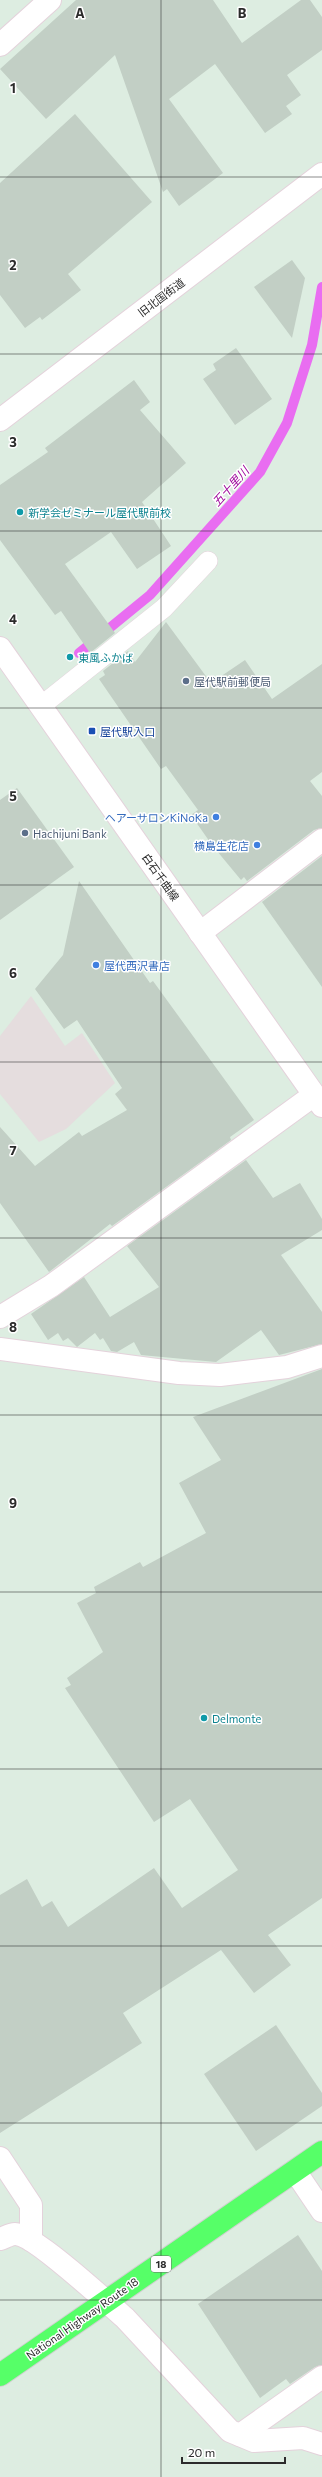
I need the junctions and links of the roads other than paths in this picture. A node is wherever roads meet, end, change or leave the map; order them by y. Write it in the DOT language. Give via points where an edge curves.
graph roads {
  1 [pos="50,0"];
  2 [pos="0,44"];
  3 [pos="322,174"];
  4 [pos="0,420"];
  5 [pos="208,561"];
  6 [pos="0,648"];
  7 [pos="41,706"];
  8 [pos="322,840"];
  9 [pos="200,932"];
  10 [pos="318,1101"];
  11 [pos="0,1317"];
  12 [pos="0,1349"];
  13 [pos="322,1356"];
  14 [pos="322,2152"];
  15 [pos="0,2158"];
  16 [pos="295,2171"];
  17 [pos="322,2211"];
  18 [pos="0,2240"];
  19 [pos="31,2240"];
  20 [pos="106,2301"];
  21 [pos="0,2375"];
  22 [pos="322,2377"];
  23 [pos="240,2435"];
  24 [pos="322,2444"];
  1 -- 2 [label="street"];
  3 -- 4 [label="street, 旧北国街道"];
  5 -- 7 [label="lane" via="164,608"];
  6 -- 7 [label="street, 白石千曲線"];
  7 -- 9 [label="street, 白石千曲線"];
  8 -- 9 [label="street"];
  9 -- 10 [label="street, 白石千曲線"];
  10 -- 11 [label="street" via="51,1286"];
  12 -- 13 [label="street" via="180,1373 220,1375 287,1367"];
  14 -- 16 [label="highway, National Highway Route 18 / 18"];
  15 -- 19 [label="street" via="31,2205"];
  16 -- 17 [label="street"];
  16 -- 20 [label="highway, National Highway Route 18 / 18"];
  18 -- 19 [label="street" via="15,2234"];
  19 -- 20 [label="street"];
  20 -- 21 [label="highway, National Highway Route 18 / 18"];
  20 -- 23 [label="street" via="125,2318 230,2431"];
  22 -- 23 [label="street"];
  23 -- 24 [label="street" via="254,2441 303,2438"];
}
